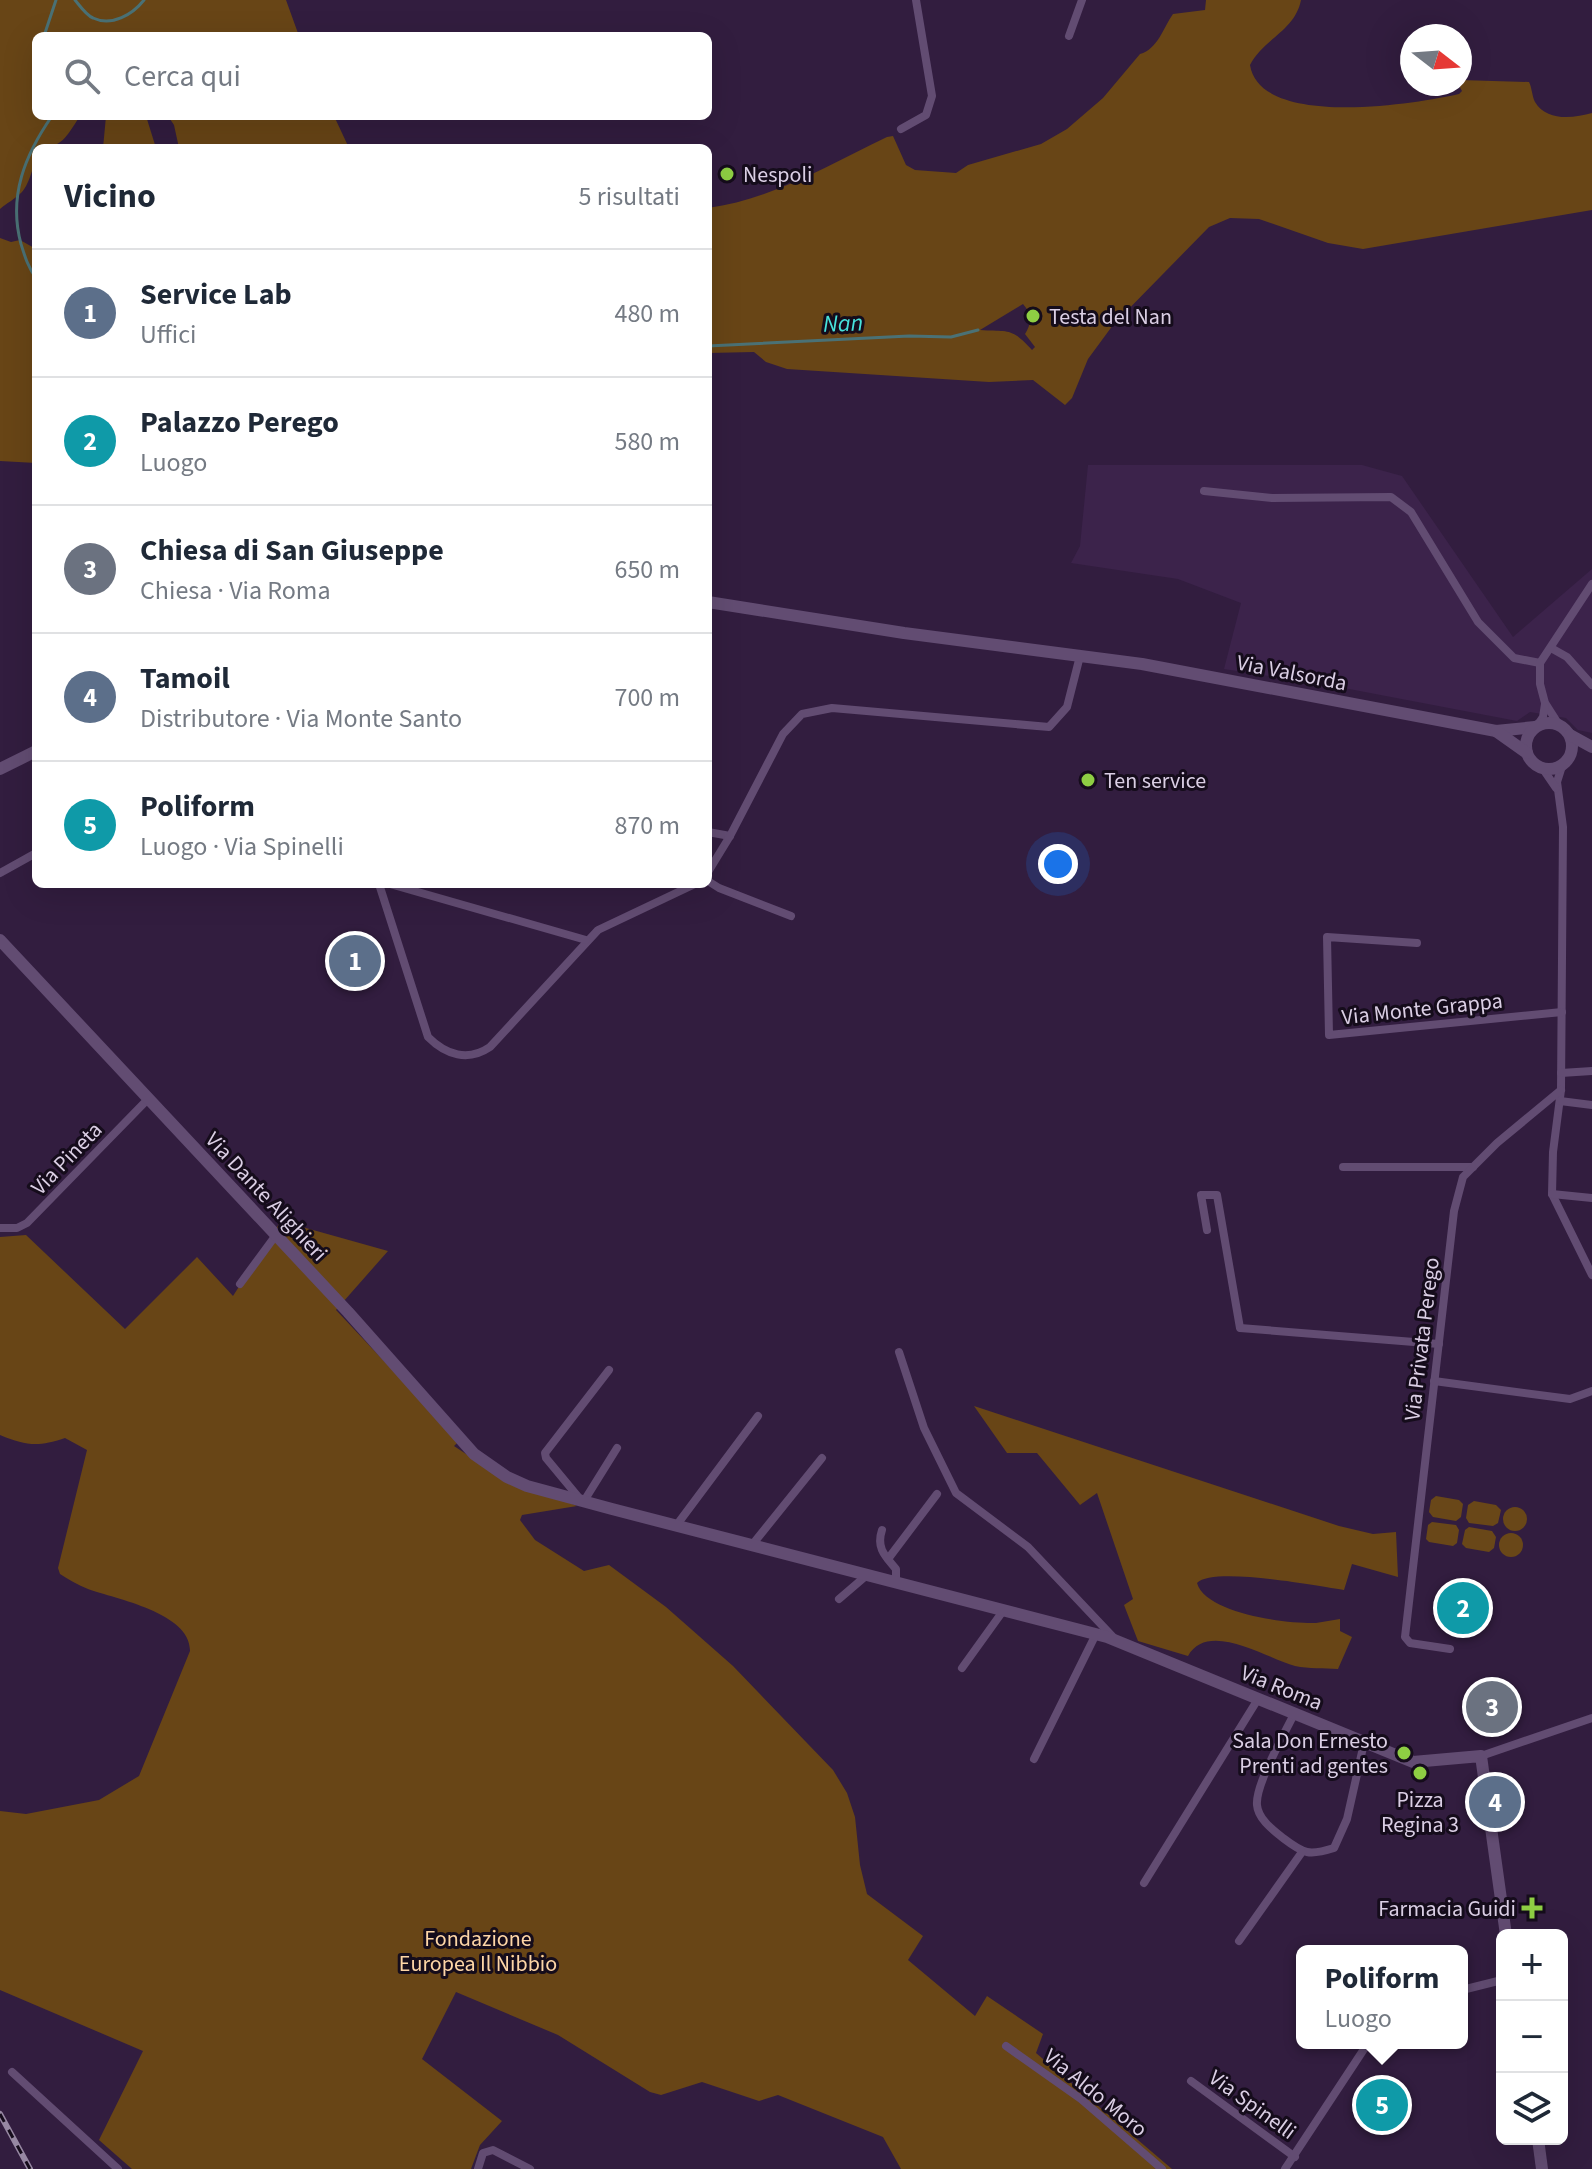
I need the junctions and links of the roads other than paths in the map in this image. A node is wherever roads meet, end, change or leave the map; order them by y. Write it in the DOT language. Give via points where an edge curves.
graph roads {
  1 [pos="916,0"];
  2 [pos="1082,0"];
  3 [pos="1069,36"];
  4 [pos="901,129"];
  5 [pos="1204,491"];
  6 [pos="1592,584"];
  7 [pos="712,603"];
  8 [pos="1551,648"];
  9 [pos="1080,656"];
  10 [pos="1540,663"];
  11 [pos="1591,684"];
  12 [pos="1584,693"];
  13 [pos="1545,703"];
  14 [pos="1559,725"];
  15 [pos="1536,726"];
  16 [pos="1496,731"];
  17 [pos="1570,735"];
  18 [pos="1592,748"];
  19 [pos="32,753"];
  20 [pos="1527,753"];
  21 [pos="1566,762"];
  22 [pos="0,769"];
  23 [pos="1543,769"];
  24 [pos="1558,792"];
  25 [pos="712,833"];
  26 [pos="730,836"];
  27 [pos="32,855"];
  28 [pos="712,865"];
  29 [pos="0,873"];
  30 [pos="712,884"];
  31 [pos="380,888"];
  32 [pos="404,888"];
  33 [pos="687,888"];
  34 [pos="791,916"];
  35 [pos="0,940"];
  36 [pos="586,940"];
  37 [pos="1417,943"];
  38 [pos="1562,1012"];
  39 [pos="1592,1071"];
  40 [pos="1561,1073"];
  41 [pos="1561,1090"];
  42 [pos="149,1098"];
  43 [pos="1560,1101"];
  44 [pos="1592,1105"];
  45 [pos="1343,1167"];
  46 [pos="1473,1167"];
  47 [pos="1552,1194"];
  48 [pos="1592,1198"];
  49 [pos="0,1228"];
  50 [pos="1207,1230"];
  51 [pos="276,1235"];
  52 [pos="1592,1275"];
  53 [pos="240,1284"];
  54 [pos="1439,1344"];
  55 [pos="899,1352"];
  56 [pos="609,1370"];
  57 [pos="1434,1381"];
  58 [pos="1592,1391"];
  59 [pos="758,1416"];
  60 [pos="617,1448"];
  61 [pos="822,1458"];
  62 [pos="507,1477"];
  63 [pos="937,1494"];
  64 [pos="582,1501"];
  65 [pos="676,1526"];
  66 [pos="882,1530"];
  67 [pos="752,1545"];
  68 [pos="888,1559"];
  69 [pos="867,1575"];
  70 [pos="896,1583"];
  71 [pos="839,1599"];
  72 [pos="1003,1611"];
  73 [pos="1096,1634"];
  74 [pos="1116,1641"];
  75 [pos="1450,1649"];
  76 [pos="962,1668"];
  77 [pos="1258,1699"];
  78 [pos="1294,1714"];
  79 [pos="1592,1718"];
  80 [pos="1364,1743"];
  81 [pos="1481,1756"];
  82 [pos="1034,1759"];
  83 [pos="1302,1852"];
  84 [pos="1144,1883"];
  85 [pos="1505,1929"];
  86 [pos="1239,1941"];
  87 [pos="1496,1982"];
  88 [pos="1468,1988"];
  89 [pos="1006,2046"];
  90 [pos="1364,2049"];
  91 [pos="12,2072"];
  92 [pos="1191,2081"];
  93 [pos="1539,2145"];
  94 [pos="1295,2157"];
  95 [pos="118,2169"];
  96 [pos="478,2169"];
  97 [pos="530,2169"];
  98 [pos="1162,2169"];
  99 [pos="1285,2169"];
  100 [pos="1542,2169"];
  1 -- 4 [label="street" via="932,96 926,115"];
  2 -- 3 [label="street"];
  5 -- 10 [label="street" via="1272,498 1391,497 1411,512 1478,622 1514,658"];
  6 -- 8 [label="street"];
  7 -- 9 [label="street, Via Valsorda"];
  8 -- 10 [label="street"];
  8 -- 11 [label="street" via="1567,657"];
  9 -- 16 [label="street, Via Valsorda"];
  9 -- 26 [label="street" via="1067,707 1049,727 832,708 802,714 783,734"];
  10 -- 13 [label="street"];
  11 -- 12 [label="street"];
  13 -- 14 [label="street"];
  13 -- 15 [label="street"];
  14 -- 15 [label="street"];
  14 -- 17 [label="street"];
  15 -- 16 [label="street, Via Valsorda"];
  15 -- 20 [label="street" via="1527,739"];
  16 -- 20 [label="street, Via Valsorda"];
  17 -- 18 [label="street"];
  17 -- 21 [label="street" via="1572,750"];
  18 -- 21 [label="street"];
  19 -- 22 [label="street"];
  20 -- 23 [label="street"];
  21 -- 23 [label="street"];
  21 -- 24 [label="street"];
  23 -- 24 [label="street"];
  24 -- 38 [label="street" via="1563,827"];
  25 -- 26 [label="street"];
  26 -- 28 [label="street"];
  27 -- 29 [label="street"];
  30 -- 34 [label="street"];
  31 -- 36 [label="street" via="428,1037 439,1049 459,1055 477,1056 490,1047"];
  32 -- 36 [label="street"];
  33 -- 36 [label="street"];
  35 -- 42 [label="street, Via Dante Alighieri"];
  37 -- 38 [label="street, Via Monte Grappa" via="1327,937 1329,1035"];
  38 -- 40 [label="street"];
  39 -- 40 [label="street"];
  40 -- 41 [label="street"];
  41 -- 43 [label="street"];
  41 -- 46 [label="street, Via Privata Perego"];
  42 -- 49 [label="street, Via Pineta" via="27,1223"];
  42 -- 51 [label="street, Via Dante Alighieri"];
  43 -- 44 [label="street"];
  43 -- 47 [label="street"];
  45 -- 46 [label="street"];
  46 -- 54 [label="street, Via Privata Perego" via="1463,1177 1454,1211"];
  47 -- 48 [label="street"];
  47 -- 52 [label="street"];
  50 -- 54 [label="street" via="1201,1195 1217,1195 1240,1328"];
  51 -- 53 [label="street"];
  51 -- 62 [label="street, Via Dante Alighieri" via="474,1454"];
  54 -- 57 [label="street, Via Privata Perego"];
  55 -- 74 [label="street" via="924,1428 956,1493 1028,1547"];
  56 -- 64 [label="street" via="545,1453"];
  57 -- 58 [label="street" via="1570,1399"];
  57 -- 75 [label="street, Via Privata Perego" via="1405,1637 1410,1643"];
  59 -- 65 [label="street"];
  60 -- 64 [label="street"];
  61 -- 67 [label="street"];
  62 -- 64 [label="street, Via Roma"];
  63 -- 68 [label="street"];
  64 -- 65 [label="street, Via Roma"];
  65 -- 67 [label="street, Via Roma"];
  66 -- 68 [label="street" via="881,1551"];
  67 -- 69 [label="street, Via Roma"];
  68 -- 70 [label="street" via="896,1569"];
  69 -- 70 [label="street, Via Roma"];
  69 -- 71 [label="street"];
  70 -- 72 [label="street, Via Roma"];
  72 -- 73 [label="street, Via Roma"];
  72 -- 76 [label="street"];
  73 -- 74 [label="street, Via Roma"];
  73 -- 82 [label="street"];
  74 -- 77 [label="street, Via Roma"];
  77 -- 78 [label="street, Via Roma"];
  77 -- 84 [label="street"];
  78 -- 80 [label="street, Via Roma"];
  78 -- 83 [label="street" via="1262,1782 1257,1806 1268,1826"];
  79 -- 81 [label="street, Via Roma"];
  80 -- 81 [label="street, Via Roma" via="1413,1762"];
  80 -- 83 [label="street" via="1347,1819 1334,1848 1314,1855"];
  81 -- 85 [label="street"];
  83 -- 86 [label="street"];
  87 -- 88 [label="street"];
  89 -- 98 [label="street, Via Aldo Moro" via="1081,2099"];
  90 -- 94 [label="street, Via Spinelli"];
  91 -- 95 [label="street"];
  92 -- 94 [label="street, Via Spinelli"];
  93 -- 100 [label="street"];
  94 -- 99 [label="street, Via Spinelli"];
  96 -- 97 [label="street" via="483,2153 493,2150"];
}
